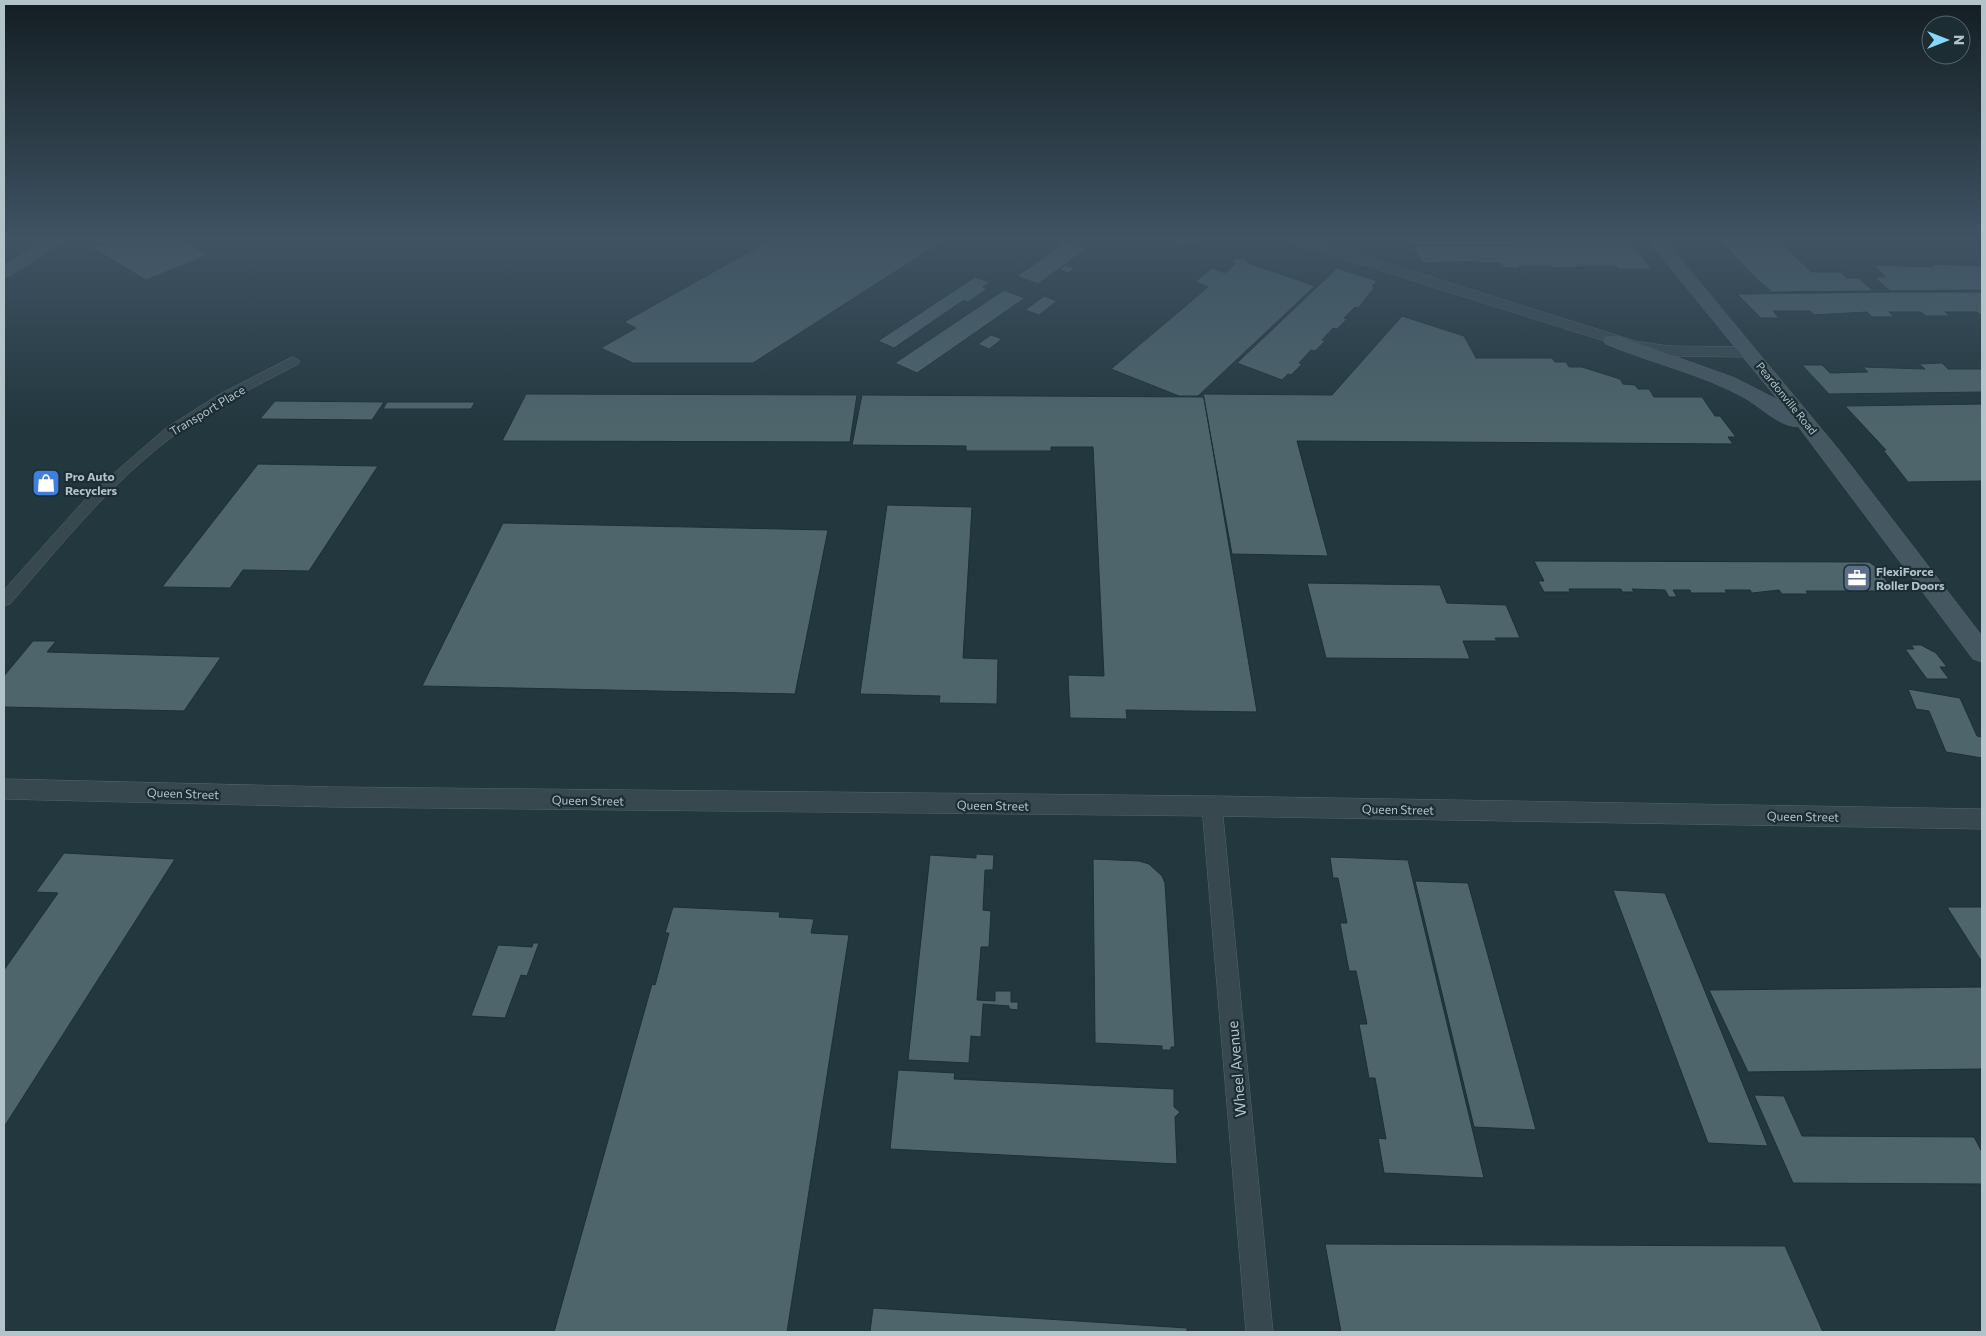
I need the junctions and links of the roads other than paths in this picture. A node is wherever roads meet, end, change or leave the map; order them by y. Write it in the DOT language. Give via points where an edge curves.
graph roads {
  1 [pos="1491,301"];
  2 [pos="1707,301"];
  3 [pos="1612,340"];
  4 [pos="1749,352"];
  5 [pos="293,361"];
  6 [pos="1832,454"];
  7 [pos="4,600"];
  8 [pos="1982,653"];
  9 [pos="4,789"];
  10 [pos="1212,806"];
  11 [pos="1982,819"];
  12 [pos="1260,1332"];
  1 -- 3 [label="street, Peardonville Road"];
  2 -- 4 [label="main road"];
  3 -- 4 [label="street, Peardonville Road" via="1670,352"];
  3 -- 6 [label="main road" via="1751,391 1777,408"];
  4 -- 6 [label="main road, Peardonville Road"];
  5 -- 7 [label="street, Transport Place" via="225,397 171,431 94,498"];
  6 -- 8 [label="main road, Peardonville Road"];
  9 -- 10 [label="street, Queen Street" via="333,797"];
  10 -- 11 [label="street, Queen Street"];
  10 -- 12 [label="street, Wheel Avenue"];
}
